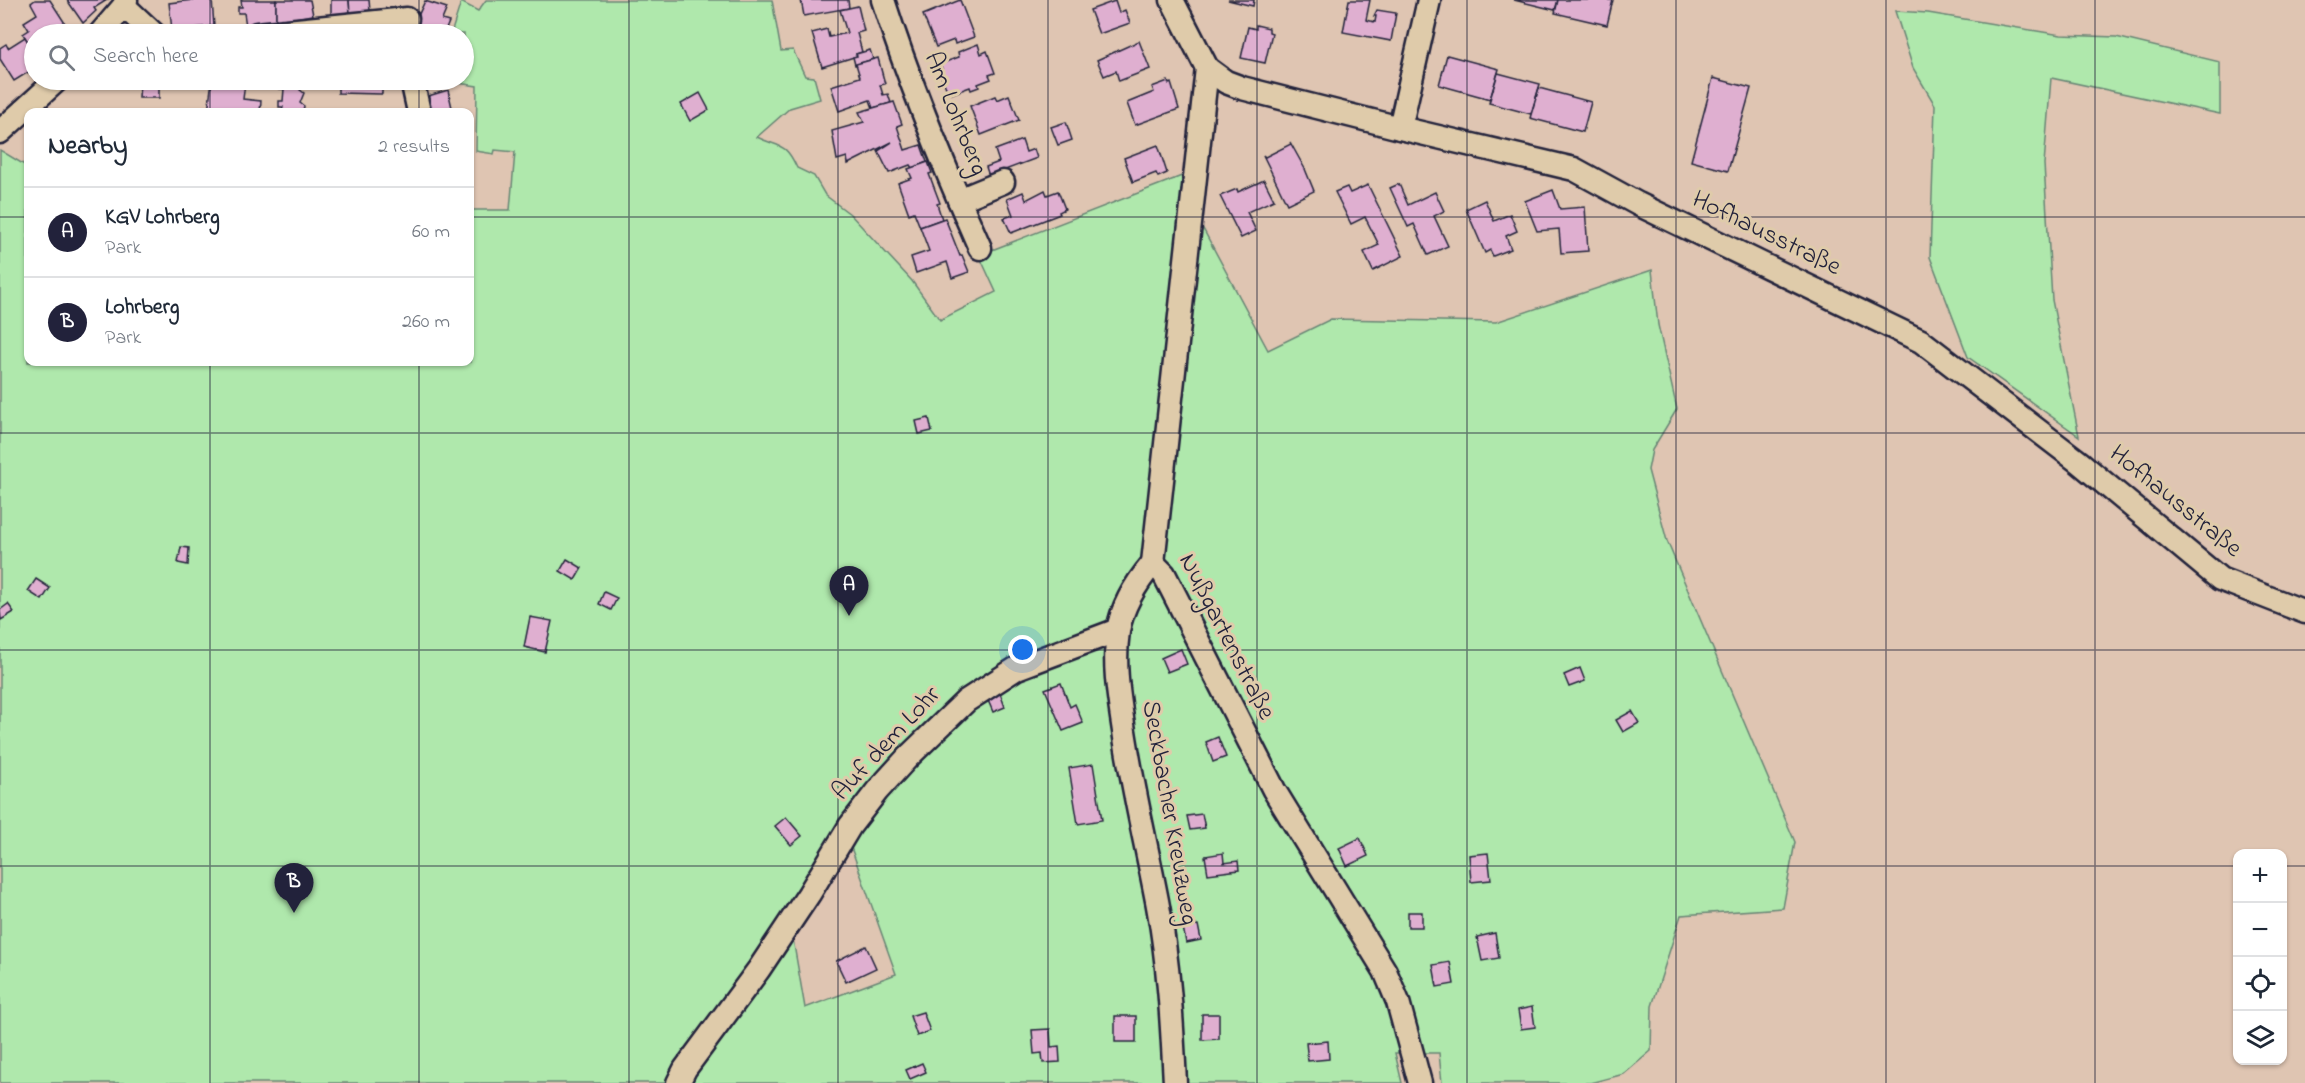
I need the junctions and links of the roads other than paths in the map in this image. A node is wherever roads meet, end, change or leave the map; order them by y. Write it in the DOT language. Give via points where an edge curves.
graph roads {
  1 [pos="883,0"];
  2 [pos="1172,0"];
  3 [pos="1429,0"];
  4 [pos="125,3"];
  5 [pos="409,18"];
  6 [pos="108,24"];
  7 [pos="145,24"];
  8 [pos="352,24"];
  9 [pos="1207,68"];
  10 [pos="46,90"];
  11 [pos="414,90"];
  12 [pos="26,108"];
  13 [pos="418,108"];
  14 [pos="24,110"];
  15 [pos="1400,128"];
  16 [pos="0,132"];
  17 [pos="1003,182"];
  18 [pos="959,200"];
  19 [pos="980,248"];
  20 [pos="1153,563"];
  21 [pos="2305,612"];
  22 [pos="1119,630"];
  23 [pos="678,1083"];
  24 [pos="1175,1083"];
  25 [pos="1420,1083"];
  1 -- 18 [label="street, Am Lohrberg"];
  2 -- 9 [label="street, Hofhausstraße"];
  3 -- 15 [label="street"];
  4 -- 6 [label="street"];
  4 -- 7 [label="street"];
  5 -- 8 [label="street"];
  9 -- 15 [label="street, Hofhausstraße" via="1242,88"];
  9 -- 20 [label="street, Nußgartenstraße"];
  10 -- 12 [label="street"];
  11 -- 13 [label="street"];
  14 -- 16 [label="street"];
  15 -- 21 [label="street, Hofhausstraße" via="1574,169 1921,341 2079,462 2220,579"];
  17 -- 18 [label="street"];
  18 -- 19 [label="street, Am Lohrberg"];
  20 -- 22 [label="street, Seckbacher Kreuzweg" via="1129,599"];
  20 -- 25 [label="street, Nußgartenstraße" via="1164,574 1274,790 1385,971 1398,1002"];
  22 -- 23 [label="street, Auf dem Lohr" via="1017,668 966,701 908,757 850,826 759,969"];
  22 -- 24 [label="street, Seckbacher Kreuzweg" via="1117,679 1170,978"];
}
